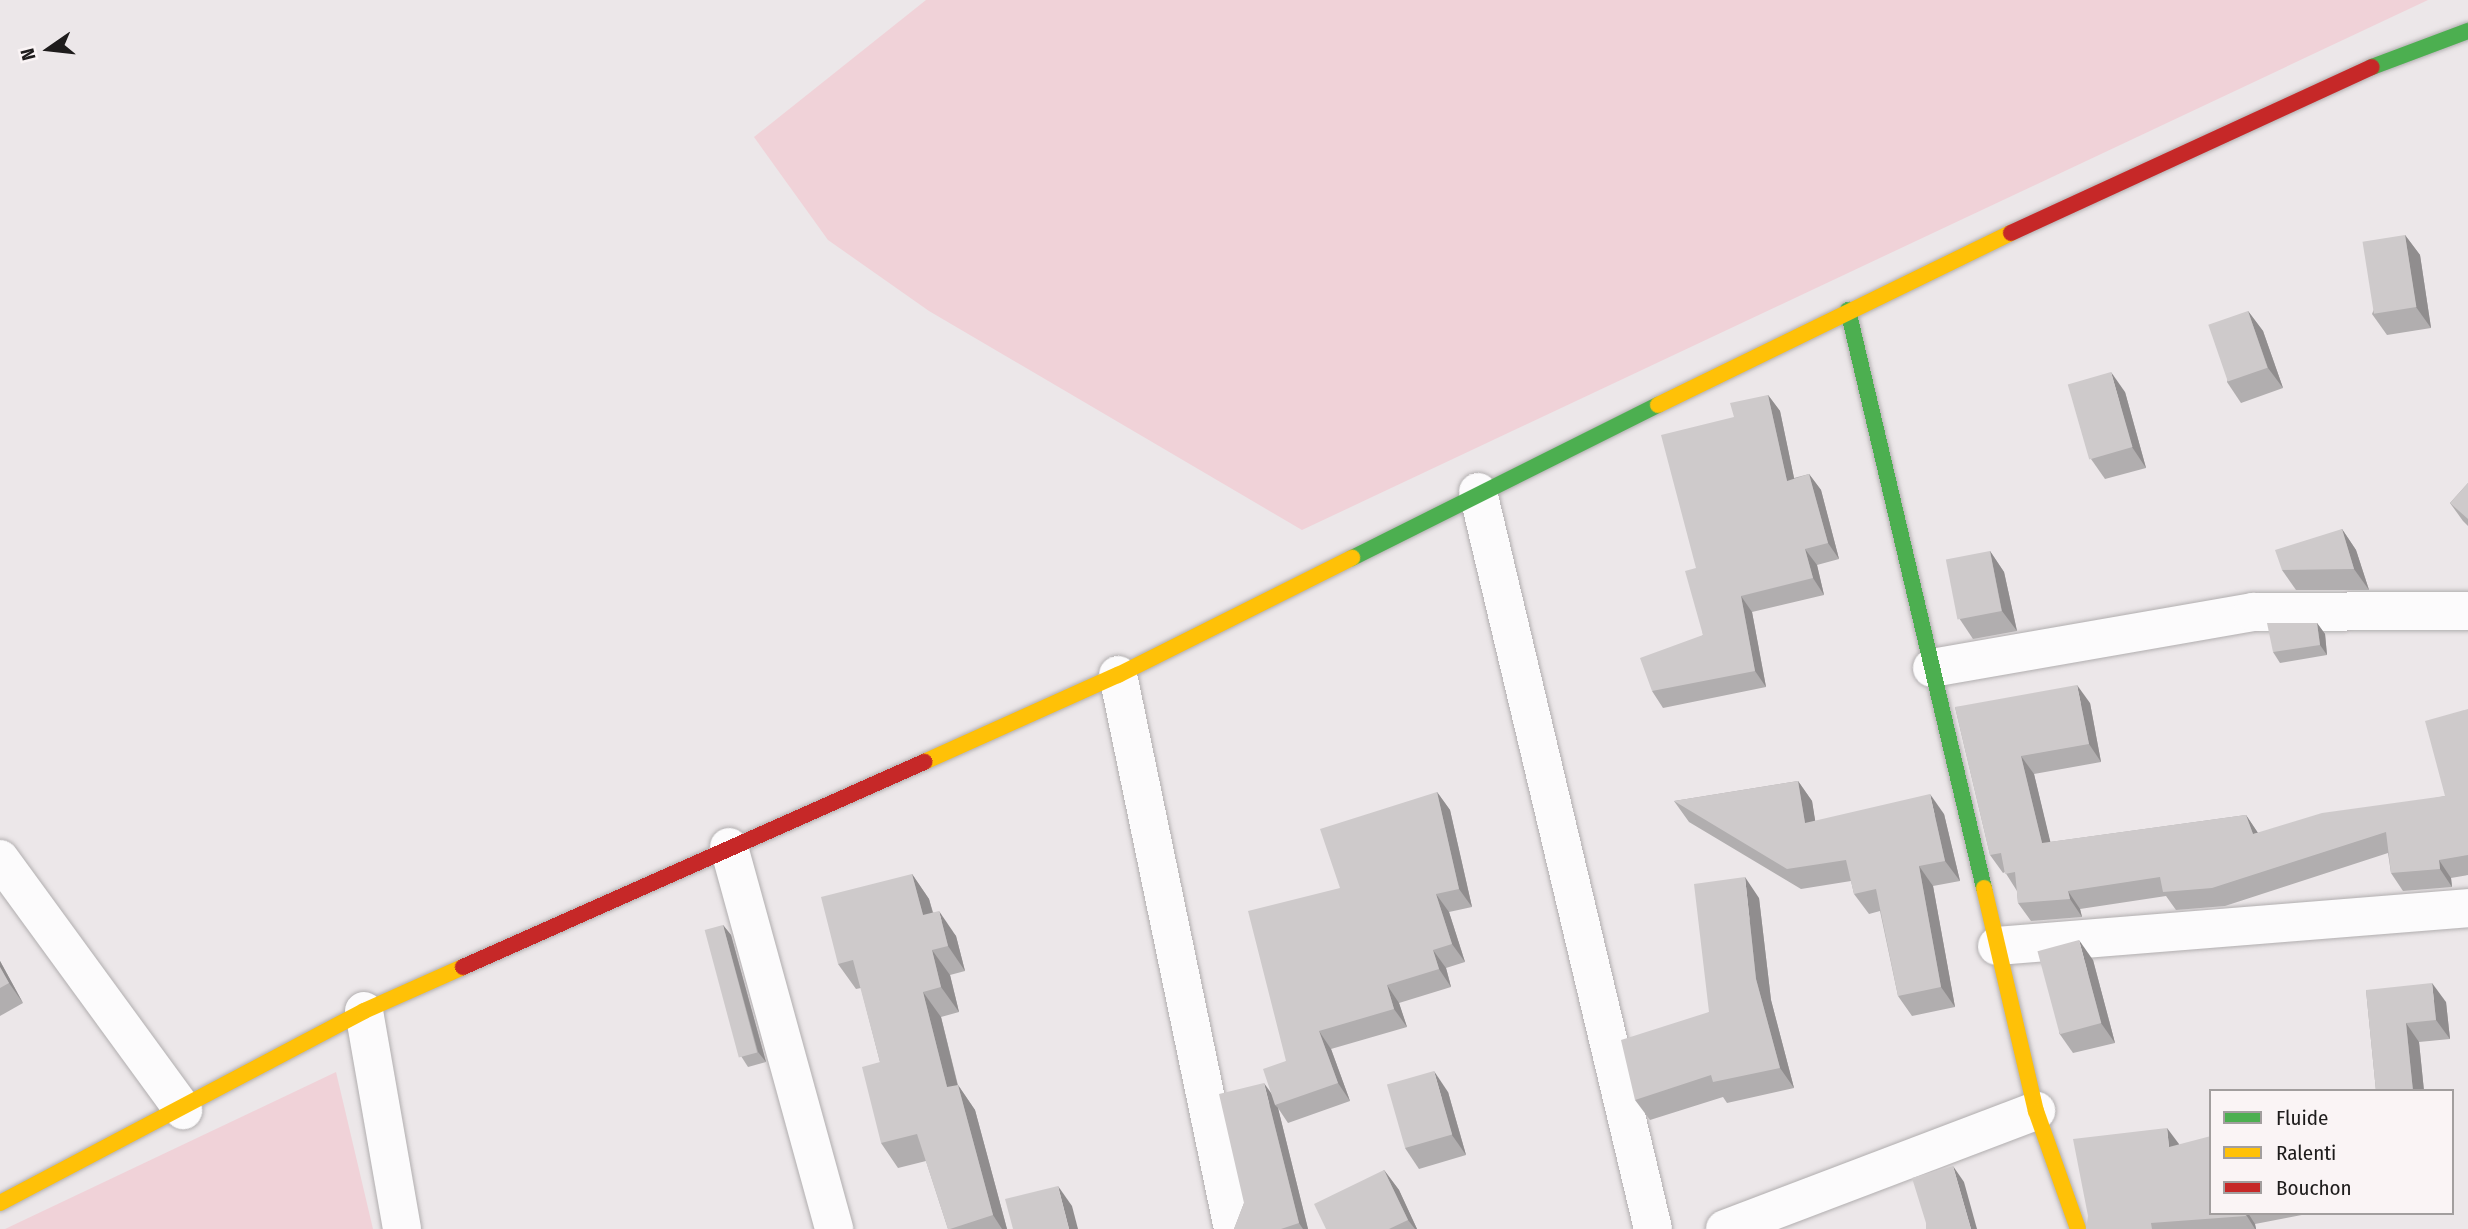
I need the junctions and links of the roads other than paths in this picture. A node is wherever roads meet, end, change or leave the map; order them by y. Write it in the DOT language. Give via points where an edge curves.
graph roads {
  1 [pos="2468,31"];
  2 [pos="1848,310"];
  3 [pos="1478,492"];
  4 [pos="2468,611"];
  5 [pos="1932,668"];
  6 [pos="1118,675"];
  7 [pos="729,847"];
  8 [pos="0,859"];
  9 [pos="2468,908"];
  10 [pos="1997,946"];
  11 [pos="364,1011"];
  12 [pos="183,1110"];
  13 [pos="2036,1111"];
  14 [pos="0,1203"];
  15 [pos="402,1229"];
  16 [pos="834,1229"];
  17 [pos="1233,1229"];
  18 [pos="1653,1229"];
  19 [pos="1725,1229"];
  20 [pos="2078,1229"];
  1 -- 2 [label="street" via="2327,84"];
  2 -- 3 [label="street"];
  2 -- 5 [label="street"];
  3 -- 6 [label="street"];
  3 -- 18 [label="street"];
  4 -- 5 [label="street" via="2253,612"];
  5 -- 10 [label="street"];
  6 -- 7 [label="street"];
  6 -- 17 [label="street"];
  7 -- 11 [label="street"];
  7 -- 16 [label="street"];
  8 -- 12 [label="street"];
  9 -- 10 [label="street"];
  10 -- 13 [label="street"];
  11 -- 12 [label="street"];
  11 -- 15 [label="street"];
  12 -- 14 [label="street"];
  13 -- 19 [label="street"];
  13 -- 20 [label="street"];
}
